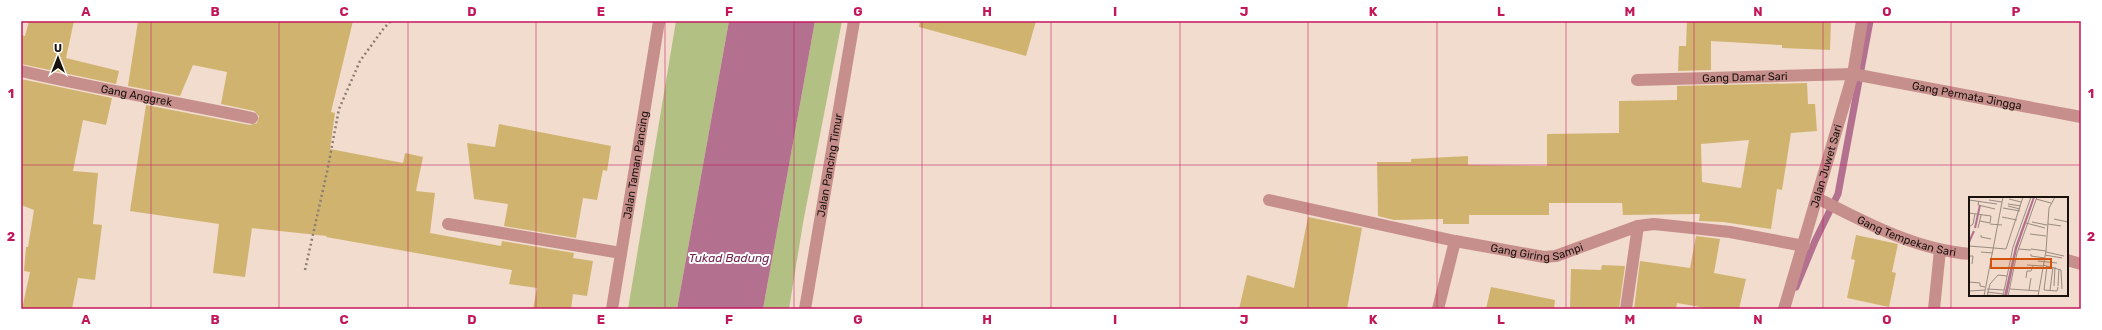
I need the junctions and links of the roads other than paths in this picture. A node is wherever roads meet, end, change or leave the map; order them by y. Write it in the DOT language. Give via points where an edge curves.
graph roads {
  1 [pos="659,21"];
  2 [pos="854,21"];
  3 [pos="1862,21"];
  4 [pos="21,71"];
  5 [pos="1854,74"];
  6 [pos="1637,80"];
  7 [pos="2081,117"];
  8 [pos="252,118"];
  9 [pos="1817,198"];
  10 [pos="1269,200"];
  11 [pos="448,224"];
  12 [pos="1638,226"];
  13 [pos="1455,241"];
  14 [pos="1804,246"];
  15 [pos="1940,250"];
  16 [pos="621,253"];
  17 [pos="1969,254"];
  18 [pos="2068,260"];
  19 [pos="2081,264"];
  20 [pos="612,309"];
  21 [pos="805,309"];
  22 [pos="1438,309"];
  23 [pos="1626,309"];
  24 [pos="1784,309"];
  25 [pos="1934,309"];
  1 -- 16 [label="street, Jalan Taman Pancing"];
  2 -- 21 [label="street, Jalan Pancing Timur"];
  3 -- 5 [label="street, Jalan Juwet Sari"];
  4 -- 8 [label="street, Gang Anggrek" via="98,89"];
  5 -- 6 [label="street, Gang Damar Sari"];
  5 -- 7 [label="street, Gang Permata Jingga"];
  5 -- 9 [label="street, Jalan Juwet Sari"];
  9 -- 14 [label="street, Jalan Juwet Sari"];
  9 -- 15 [label="street, Gang Tempekan Sari" via="1846,214"];
  10 -- 13 [label="street, Gang Giring Sampi"];
  11 -- 16 [label="street"];
  12 -- 13 [label="street, Gang Giring Sampi" via="1556,256 1544,257"];
  12 -- 14 [label="street, Gang Giring Sampi" via="1654,224 1730,232"];
  12 -- 23 [label="street"];
  13 -- 22 [label="street"];
  14 -- 24 [label="street, Jalan Juwet Sari"];
  15 -- 17 [label="street, Gang Tempekan Sari"];
  15 -- 25 [label="street"];
  16 -- 20 [label="street, Jalan Taman Pancing"];
  18 -- 19 [label="street"];
}
